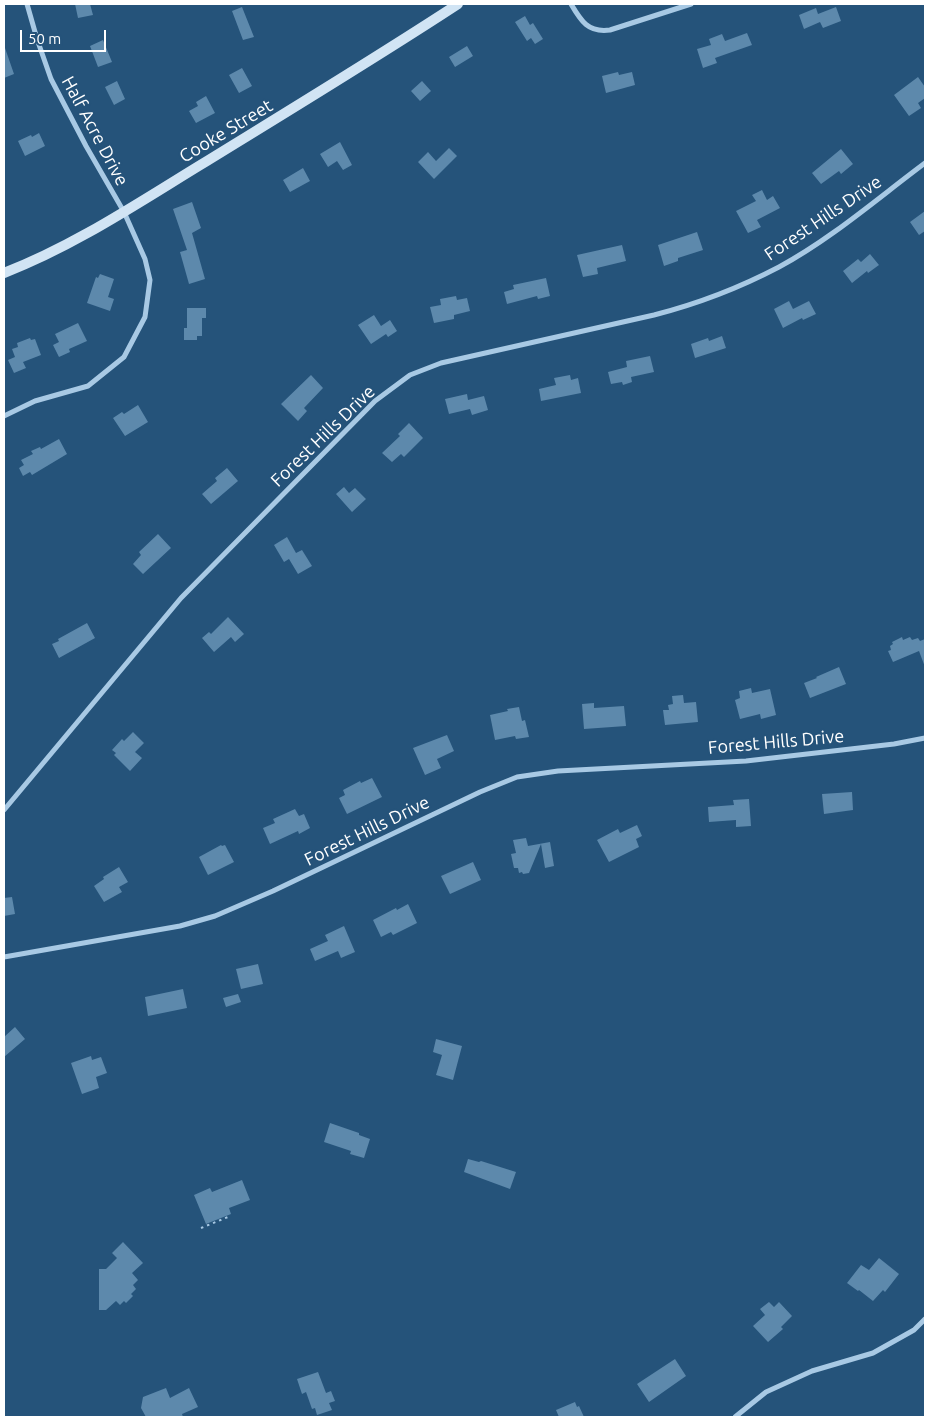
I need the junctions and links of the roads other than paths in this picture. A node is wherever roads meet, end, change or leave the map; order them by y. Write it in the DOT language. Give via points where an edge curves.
graph roads {
  1 [pos="27,4"];
  2 [pos="458,4"];
  3 [pos="570,4"];
  4 [pos="691,4"];
  5 [pos="925,162"];
  6 [pos="124,212"];
  7 [pos="4,273"];
  8 [pos="4,416"];
  9 [pos="925,738"];
  10 [pos="4,810"];
  11 [pos="4,957"];
  12 [pos="925,1320"];
  13 [pos="735,1417"];
  1 -- 6 [label="street, Half Acre Drive" via="36,39 52,79"];
  2 -- 6 [label="main road, Cooke Street"];
  3 -- 4 [label="street" via="588,27 601,31"];
  5 -- 10 [label="street, Forest Hills Drive" via="832,233 780,267 727,292 684,308 441,363 410,375 375,401 181,598"];
  6 -- 7 [label="main road, Cooke Street" via="64,246"];
  6 -- 8 [label="street, Half Acre Drive" via="145,259 150,280 145,318 124,357 88,386 36,401"];
  9 -- 11 [label="street, Forest Hills Drive" via="746,760 558,771 517,777 215,916 180,926"];
  12 -- 13 [label="street" via="914,1330 873,1353 812,1371 766,1392"];
}
